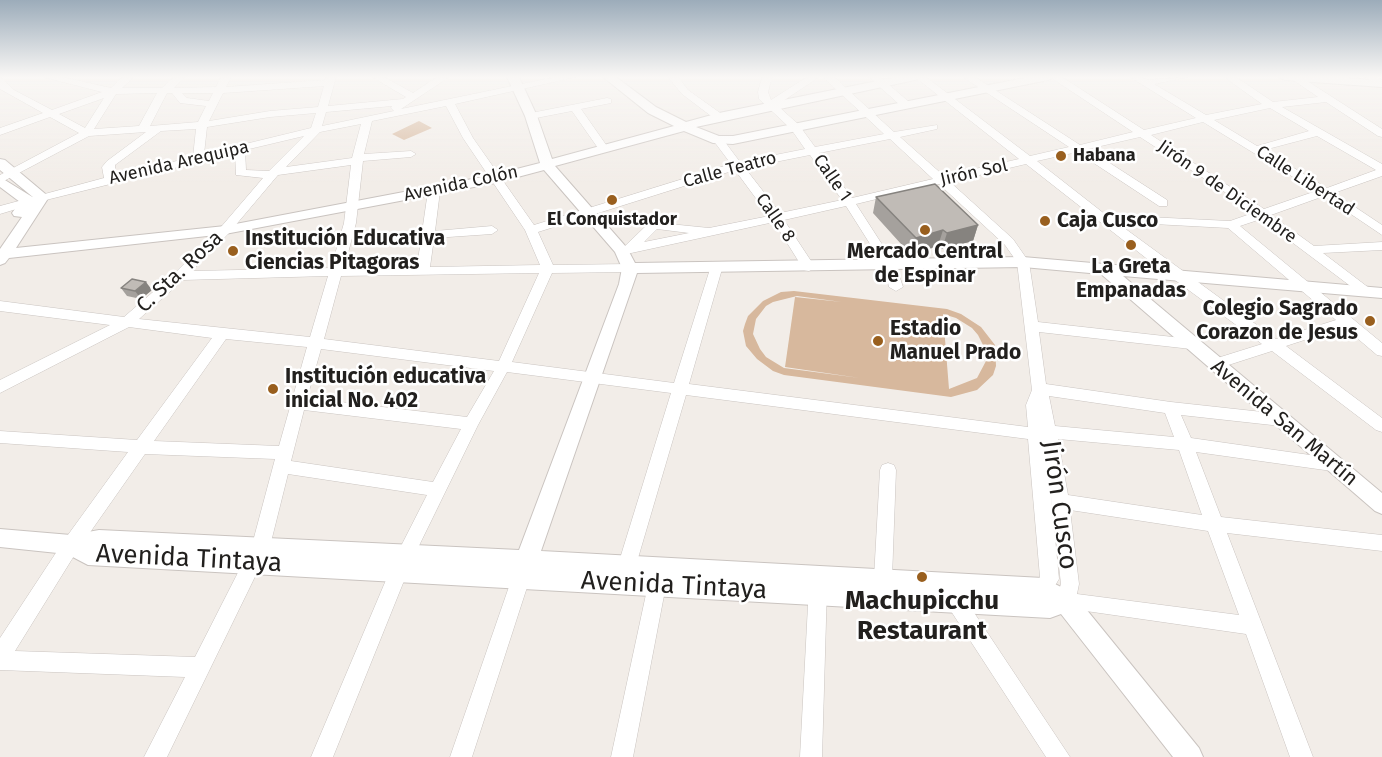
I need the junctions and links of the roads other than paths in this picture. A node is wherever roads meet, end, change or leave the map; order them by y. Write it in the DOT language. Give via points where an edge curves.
graph roads {
  1 [pos="100,112"];
  2 [pos="152,112"];
  3 [pos="208,112"];
  4 [pos="234,112"];
  5 [pos="320,112"];
  6 [pos="391,112"];
  7 [pos="402,112"];
  8 [pos="455,112"];
  9 [pos="529,112"];
  10 [pos="551,112"];
  11 [pos="578,112"];
  12 [pos="657,112"];
  13 [pos="713,112"];
  14 [pos="741,112"];
  15 [pos="777,112"];
  16 [pos="865,112"];
  17 [pos="866,112"];
  18 [pos="965,112"];
  19 [pos="1023,112"];
  20 [pos="1110,112"];
  21 [pos="1193,112"];
  22 [pos="1236,112"];
  23 [pos="1284,112"];
  24 [pos="1348,112"];
  25 [pos="48,113"];
  26 [pos="388,115"];
  27 [pos="531,116"];
  28 [pos="719,117"];
  29 [pos="1204,119"];
  30 [pos="367,120"];
  31 [pos="202,125"];
  32 [pos="685,126"];
  33 [pos="933,127"];
  34 [pos="795,128"];
  35 [pos="157,129"];
  36 [pos="142,130"];
  37 [pos="316,130"];
  38 [pos="0,132"];
  39 [pos="1319,132"];
  40 [pos="87,133"];
  41 [pos="1142,133"];
  42 [pos="1382,134"];
  43 [pos="893,135"];
  44 [pos="718,140"];
  45 [pos="1079,148"];
  46 [pos="240,149"];
  47 [pos="604,149"];
  48 [pos="1257,149"];
  49 [pos="812,150"];
  50 [pos="411,154"];
  51 [pos="198,158"];
  52 [pos="358,160"];
  53 [pos="1027,160"];
  54 [pos="0,164"];
  55 [pos="547,165"];
  56 [pos="737,166"];
  57 [pos="1382,171"];
  58 [pos="15,173"];
  59 [pos="273,173"];
  60 [pos="495,179"];
  61 [pos="0,180"];
  62 [pos="110,180"];
  63 [pos="941,180"];
  64 [pos="434,191"];
  65 [pos="1326,192"];
  66 [pos="35,199"];
  67 [pos="849,202"];
  68 [pos="1163,203"];
  69 [pos="351,206"];
  70 [pos="0,210"];
  71 [pos="587,211"];
  72 [pos="1263,214"];
  73 [pos="777,218"];
  74 [pos="1103,218"];
  75 [pos="1231,225"];
  76 [pos="492,230"];
  77 [pos="531,230"];
  78 [pos="225,231"];
  79 [pos="1382,231"];
  80 [pos="714,233"];
  81 [pos="428,235"];
  82 [pos="1382,246"];
  83 [pos="626,250"];
  84 [pos="1311,250"];
  85 [pos="1,252"];
  86 [pos="1023,262"];
  87 [pos="890,266"];
  88 [pos="809,267"];
  89 [pos="630,268"];
  90 [pos="716,269"];
  91 [pos="1105,269"];
  92 [pos="547,270"];
  93 [pos="334,272"];
  94 [pos="423,272"];
  95 [pos="180,276"];
  96 [pos="1183,277"];
  97 [pos="1303,285"];
  98 [pos="896,287"];
  99 [pos="1374,292"];
  100 [pos="0,306"];
  101 [pos="1347,321"];
  102 [pos="127,322"];
  103 [pos="1031,326"];
  104 [pos="222,334"];
  105 [pos="317,343"];
  106 [pos="1191,344"];
  107 [pos="1275,345"];
  108 [pos="1382,351"];
  109 [pos="1216,364"];
  110 [pos="503,367"];
  111 [pos="593,379"];
  112 [pos="0,387"];
  113 [pos="1039,389"];
  114 [pos="680,390"];
  115 [pos="298,403"];
  116 [pos="1172,408"];
  117 [pos="1281,420"];
  118 [pos="471,424"];
  119 [pos="1382,426"];
  120 [pos="1043,433"];
  121 [pos="0,437"];
  122 [pos="1184,444"];
  123 [pos="142,447"];
  124 [pos="284,460"];
  125 [pos="1332,464"];
  126 [pos="888,470"];
  127 [pos="440,490"];
  128 [pos="1060,501"];
  129 [pos="1380,502"];
  130 [pos="1215,524"];
  131 [pos="0,538"];
  132 [pos="1382,543"];
  133 [pos="71,545"];
  134 [pos="257,554"];
  135 [pos="402,563"];
  136 [pos="627,565"];
  137 [pos="524,569"];
  138 [pos="883,578"];
  139 [pos="818,584"];
  140 [pos="657,585"];
  141 [pos="1044,588"];
  142 [pos="1065,601"];
  143 [pos="956,602"];
  144 [pos="1253,626"];
  145 [pos="0,656"];
  146 [pos="0,660"];
  147 [pos="199,667"];
  148 [pos="155,757"];
  149 [pos="322,757"];
  150 [pos="461,757"];
  151 [pos="622,757"];
  152 [pos="811,757"];
  153 [pos="1059,757"];
  154 [pos="1190,757"];
  155 [pos="1301,757"];
  1 -- 40 [label="street"];
  2 -- 36 [label="street"];
  3 -- 31 [label="street"];
  4 -- 31 [label="street"];
  5 -- 37 [label="street"];
  6 -- 26 [label="street"];
  7 -- 26 [label="street, Avenida Arequipa"];
  8 -- 60 [label="street"];
  9 -- 27 [label="main road"];
  10 -- 27 [label="street"];
  11 -- 47 [label="street"];
  12 -- 32 [label="main road"];
  13 -- 28 [label="street"];
  14 -- 28 [label="main road, Avenida Colón"];
  15 -- 34 [label="street, Calle 1"];
  16 -- 34 [label="main road"];
  17 -- 43 [label="street"];
  18 -- 53 [label="street"];
  19 -- 45 [label="street"];
  20 -- 41 [label="street, Jirón 9 de Diciembre"];
  21 -- 29 [label="street, Calle Libertad"];
  22 -- 29 [label="street, Jirón Sol"];
  23 -- 39 [label="street"];
  24 -- 42 [label="street"];
  25 -- 38 [label="street"];
  25 -- 40 [label="street"];
  26 -- 30 [label="street, Avenida Arequipa"];
  27 -- 55 [label="main road"];
  28 -- 32 [label="main road, Avenida Colón"];
  29 -- 41 [label="street, Jirón Sol"];
  29 -- 48 [label="street, Calle Libertad"];
  30 -- 37 [label="street, Avenida Arequipa"];
  30 -- 52 [label="street"];
  31 -- 35 [label="street"];
  31 -- 51 [label="street"];
  32 -- 44 [label="main road"];
  32 -- 47 [label="main road, Avenida Colón"];
  33 -- 43 [label="street, Calle Teatro"];
  34 -- 44 [label="main road"];
  34 -- 49 [label="street, Calle 1"];
  35 -- 36 [label="street"];
  35 -- 62 [label="street" via="111,163"];
  36 -- 40 [label="street"];
  37 -- 46 [label="street, Avenida Arequipa"];
  37 -- 59 [label="street, C. Sta. Rosa"];
  39 -- 48 [label="street"];
  39 -- 57 [label="street"];
  40 -- 58 [label="street"];
  41 -- 45 [label="street, Jirón Sol"];
  41 -- 72 [label="street, Jirón 9 de Diciembre"];
  43 -- 49 [label="street, Calle Teatro"];
  43 -- 63 [label="street"];
  44 -- 56 [label="street, Calle 8"];
  45 -- 53 [label="street, Jirón Sol"];
  45 -- 68 [label="street"];
  46 -- 51 [label="street, Avenida Arequipa"];
  46 -- 59 [label="street" via="240,173"];
  47 -- 55 [label="main road, Avenida Colón"];
  48 -- 65 [label="street, Calle Libertad"];
  49 -- 56 [label="street, Calle Teatro"];
  49 -- 67 [label="street, Calle 1"];
  50 -- 52 [label="street"];
  51 -- 62 [label="street, Avenida Arequipa"];
  52 -- 59 [label="street"];
  52 -- 69 [label="street"];
  53 -- 63 [label="street, Jirón Sol"];
  53 -- 74 [label="street"];
  54 -- 58 [label="main road"];
  55 -- 60 [label="main road, Avenida Colón"];
  55 -- 71 [label="main road"];
  56 -- 71 [label="street, Calle Teatro"];
  56 -- 73 [label="street, Calle 8"];
  57 -- 65 [label="street"];
  58 -- 61 [label="street"];
  58 -- 66 [label="main road"];
  59 -- 78 [label="street, C. Sta. Rosa"];
  60 -- 64 [label="main road, Avenida Colón"];
  60 -- 77 [label="street"];
  61 -- 66 [label="main road"];
  62 -- 66 [label="street, Avenida Arequipa"];
  63 -- 67 [label="street, Jirón Sol"];
  63 -- 86 [label="street" via="1009,242"];
  64 -- 69 [label="main road, Avenida Colón"];
  64 -- 81 [label="street"];
  65 -- 72 [label="street"];
  65 -- 79 [label="street, Calle Libertad"];
  66 -- 70 [label="street, Avenida Arequipa"];
  66 -- 85 [label="main road"];
  67 -- 73 [label="street, Jirón Sol"];
  67 -- 87 [label="street, Calle 1"];
  69 -- 78 [label="main road, Avenida Colón"];
  69 -- 93 [label="street" via="350,223"];
  71 -- 77 [label="street, Calle Teatro"];
  71 -- 83 [label="main road"];
  72 -- 75 [label="street"];
  72 -- 84 [label="street, Jirón 9 de Diciembre"];
  73 -- 80 [label="street, Jirón Sol"];
  73 -- 88 [label="street, Calle 8"];
  74 -- 75 [label="street"];
  74 -- 96 [label="street"];
  75 -- 97 [label="street"];
  76 -- 81 [label="street"];
  77 -- 92 [label="street"];
  78 -- 85 [label="main road, Avenida Colón"];
  78 -- 95 [label="street, C. Sta. Rosa"];
  80 -- 83 [label="street, Jirón Sol"];
  80 -- 83 [label="street" via="654,225"];
  81 -- 94 [label="street"];
  82 -- 84 [label="street"];
  83 -- 89 [label="main road"];
  84 -- 99 [label="street, Jirón 9 de Diciembre"];
  86 -- 87 [label="main road"];
  86 -- 91 [label="main road"];
  86 -- 103 [label="street, Jirón Cusco"];
  87 -- 88 [label="main road"];
  87 -- 98 [label="street, Calle 1"];
  88 -- 90 [label="main road"];
  89 -- 90 [label="main road"];
  89 -- 92 [label="street"];
  89 -- 111 [label="main road"];
  90 -- 114 [label="street"];
  91 -- 96 [label="main road"];
  91 -- 106 [label="main road, Avenida San Martín"];
  92 -- 94 [label="street"];
  92 -- 110 [label="street"];
  93 -- 94 [label="street"];
  93 -- 95 [label="street"];
  93 -- 105 [label="street"];
  95 -- 102 [label="street, C. Sta. Rosa"];
  96 -- 97 [label="main road"];
  96 -- 107 [label="street"];
  97 -- 99 [label="main road"];
  97 -- 101 [label="street"];
  100 -- 102 [label="street"];
  101 -- 107 [label="street"];
  101 -- 108 [label="street"];
  102 -- 104 [label="street"];
  102 -- 112 [label="street, C. Sta. Rosa"];
  103 -- 106 [label="street"];
  103 -- 113 [label="street, Jirón Cusco"];
  104 -- 105 [label="street"];
  104 -- 123 [label="street"];
  105 -- 110 [label="street"];
  105 -- 115 [label="street"];
  106 -- 109 [label="main road, Avenida San Martín"];
  107 -- 109 [label="street"];
  107 -- 119 [label="street"];
  109 -- 117 [label="main road, Avenida San Martín"];
  110 -- 111 [label="street"];
  110 -- 118 [label="street"];
  111 -- 114 [label="street"];
  111 -- 137 [label="main road"];
  113 -- 116 [label="street"];
  113 -- 120 [label="street, Jirón Cusco"];
  114 -- 120 [label="street"];
  114 -- 136 [label="street"];
  115 -- 118 [label="street"];
  115 -- 124 [label="street"];
  116 -- 117 [label="street"];
  116 -- 122 [label="street"];
  117 -- 125 [label="main road, Avenida San Martín"];
  118 -- 127 [label="street"];
  120 -- 122 [label="street"];
  120 -- 128 [label="street, Jirón Cusco"];
  120 -- 141 [label="street, Jirón Cusco" via="1050,579"];
  121 -- 123 [label="street"];
  122 -- 125 [label="street"];
  122 -- 130 [label="street"];
  123 -- 124 [label="street"];
  123 -- 133 [label="street"];
  124 -- 127 [label="street"];
  124 -- 134 [label="street"];
  125 -- 129 [label="main road, Avenida San Martín"];
  126 -- 138 [label="street"];
  127 -- 135 [label="street"];
  128 -- 130 [label="street"];
  128 -- 142 [label="street, Jirón Cusco" via="1070,584"];
  130 -- 132 [label="street"];
  130 -- 144 [label="street"];
  131 -- 133 [label="main road, Avenida Tintaya"];
  133 -- 134 [label="main road, Avenida Tintaya" via="87,555"];
  133 -- 145 [label="street"];
  134 -- 135 [label="main road, Avenida Tintaya"];
  134 -- 147 [label="street"];
  135 -- 137 [label="main road, Avenida Tintaya"];
  135 -- 149 [label="street"];
  136 -- 137 [label="main road, Avenida Tintaya"];
  136 -- 139 [label="main road, Avenida Tintaya"];
  137 -- 140 [label="main road, Avenida Tintaya"];
  137 -- 150 [label="street"];
  138 -- 139 [label="main road, Avenida Tintaya"];
  138 -- 141 [label="main road, Avenida Tintaya"];
  139 -- 140 [label="main road, Avenida Tintaya"];
  139 -- 143 [label="main road, Avenida Tintaya"];
  139 -- 152 [label="street"];
  140 -- 151 [label="street"];
  141 -- 142 [label="main road"];
  142 -- 143 [label="main road, Avenida Tintaya" via="1050,607"];
  142 -- 144 [label="street"];
  142 -- 154 [label="main road, Jirón Cusco"];
  143 -- 153 [label="street"];
  144 -- 155 [label="street"];
  146 -- 147 [label="street"];
  147 -- 148 [label="street"];
}
